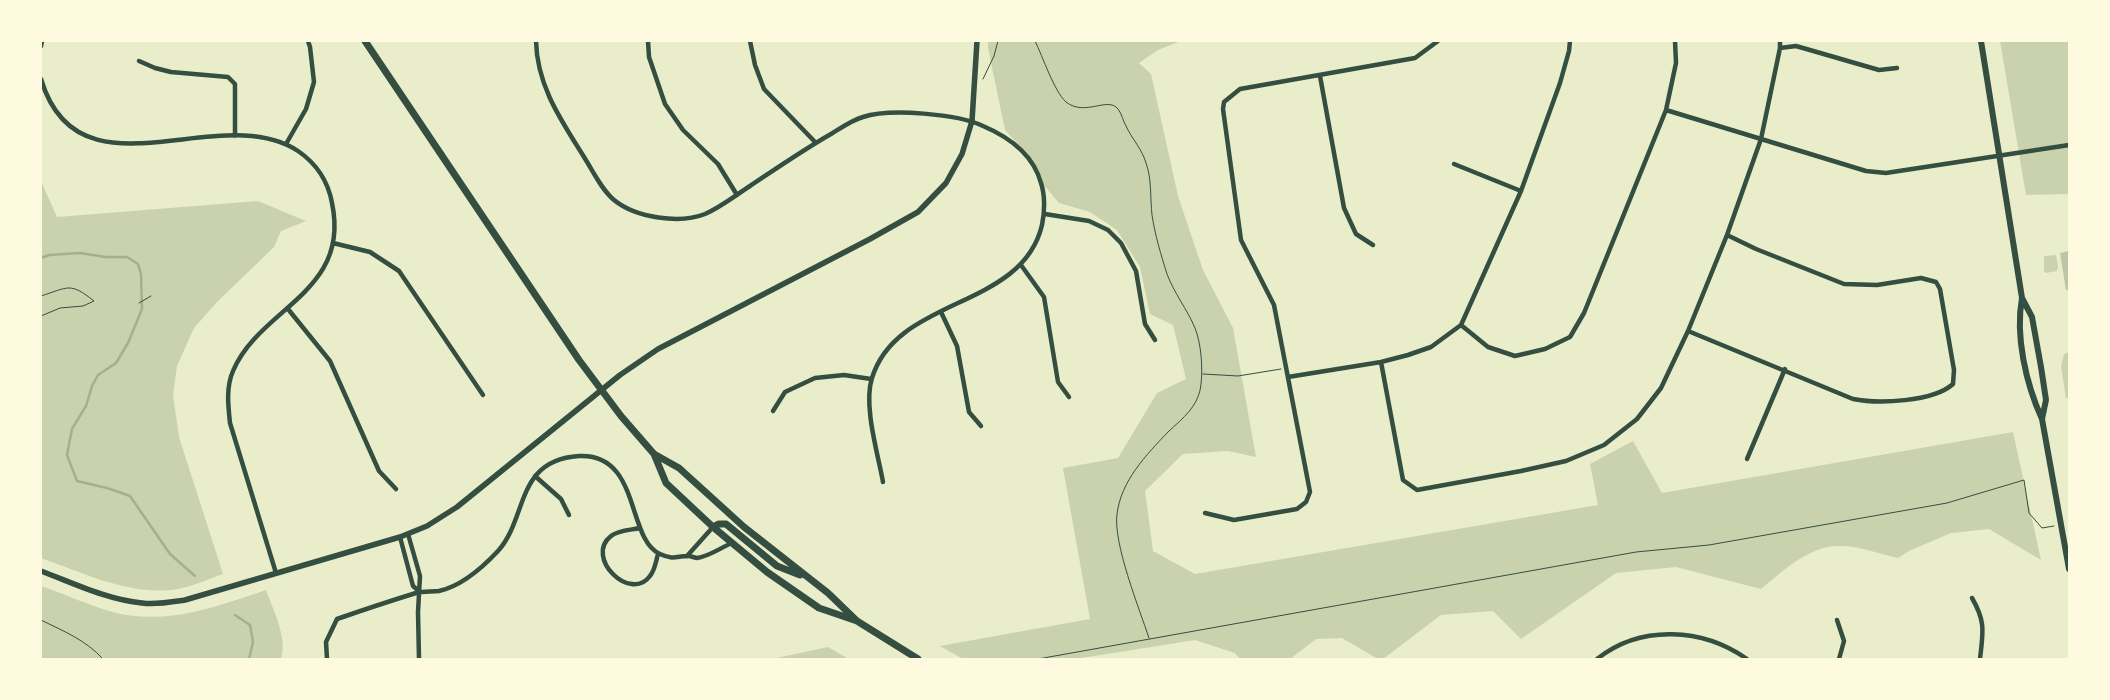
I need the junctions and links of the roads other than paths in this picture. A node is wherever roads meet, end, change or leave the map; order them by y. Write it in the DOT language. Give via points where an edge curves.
graph roads {
  1 [pos="42,41"];
  2 [pos="308,41"];
  3 [pos="365,41"];
  4 [pos="536,41"];
  5 [pos="648,41"];
  6 [pos="750,41"];
  7 [pos="977,41"];
  8 [pos="1438,41"];
  9 [pos="1570,41"];
  10 [pos="1675,41"];
  11 [pos="1780,41"];
  12 [pos="1981,41"];
  13 [pos="41,46"];
  14 [pos="1780,48"];
  15 [pos="139,61"];
  16 [pos="1898,68"];
  17 [pos="1320,76"];
  18 [pos="41,80"];
  19 [pos="1666,110"];
  20 [pos="972,120"];
  21 [pos="235,136"];
  22 [pos="1761,139"];
  23 [pos="816,143"];
  24 [pos="286,144"];
  25 [pos="2069,145"];
  26 [pos="2000,155"];
  27 [pos="1454,164"];
  28 [pos="1521,191"];
  29 [pos="737,195"];
  30 [pos="1045,214"];
  31 [pos="1727,235"];
  32 [pos="333,243"];
  33 [pos="1373,245"];
  34 [pos="1021,265"];
  35 [pos="2022,298"];
  36 [pos="288,309"];
  37 [pos="941,312"];
  38 [pos="1461,325"];
  39 [pos="1688,331"];
  40 [pos="1155,340"];
  41 [pos="1381,362"];
  42 [pos="1785,369"];
  43 [pos="1288,377"];
  44 [pos="871,379"];
  45 [pos="602,390"];
  46 [pos="483,395"];
  47 [pos="1069,397"];
  48 [pos="773,410"];
  49 [pos="2042,419"];
  50 [pos="981,426"];
  51 [pos="654,454"];
  52 [pos="1747,459"];
  53 [pos="535,476"];
  54 [pos="883,482"];
  55 [pos="396,489"];
  56 [pos="1206,513"];
  57 [pos="569,515"];
  58 [pos="713,527"];
  59 [pos="640,528"];
  60 [pos="408,534"];
  61 [pos="400,537"];
  62 [pos="2066,539"];
  63 [pos="732,543"];
  64 [pos="658,554"];
  65 [pos="688,556"];
  66 [pos="2069,569"];
  67 [pos="41,571"];
  68 [pos="276,573"];
  69 [pos="807,577"];
  70 [pos="420,592"];
  71 [pos="1972,598"];
  72 [pos="1837,620"];
  73 [pos="857,621"];
  74 [pos="327,659"];
  75 [pos="419,659"];
  76 [pos="918,659"];
  77 [pos="1596,659"];
  78 [pos="1747,659"];
  79 [pos="1839,659"];
  80 [pos="1980,659"];
  1 -- 13 [label="street"];
  2 -- 24 [label="street" via="314,82 306,109"];
  3 -- 45 [label="main road"];
  4 -- 29 [label="street" via="536,54 550,102 614,201 641,215 671,219 704,214"];
  5 -- 29 [label="street" via="648,57 665,104 683,130 718,164"];
  6 -- 23 [label="street" via="764,89"];
  7 -- 20 [label="street"];
  8 -- 17 [label="street" via="1415,58"];
  9 -- 28 [label="street" via="1560,83"];
  10 -- 19 [label="street" via="1676,63"];
  11 -- 14 [label="street"];
  12 -- 26 [label="main road"];
  14 -- 16 [label="street" via="1796,46 1879,70"];
  14 -- 22 [label="street"];
  15 -- 21 [label="street" via="171,72 228,77 235,84"];
  17 -- 33 [label="street" via="1344,208 1356,234"];
  17 -- 43 [label="street" via="1240,89 1224,102 1223,109 1241,240 1274,305"];
  18 -- 21 [label="street" via="58,114 84,135 102,142 138,144"];
  19 -- 22 [label="street"];
  19 -- 38 [label="street" via="1584,313 1570,337 1545,349 1515,356 1488,347"];
  20 -- 23 [label="street" via="881,112 860,118"];
  20 -- 30 [label="street" via="999,133 1026,152 1041,182"];
  20 -- 45 [label="street" via="962,154 946,184 918,212 658,349"];
  21 -- 24 [label="street" via="255,136"];
  22 -- 26 [label="street" via="1866,171 1886,173"];
  22 -- 31 [label="street"];
  23 -- 29 [label="street"];
  24 -- 32 [label="street" via="309,160 326,184 334,211"];
  25 -- 26 [label="street"];
  26 -- 35 [label="main road"];
  27 -- 28 [label="street"];
  28 -- 38 [label="street"];
  30 -- 34 [label="street" via="1038,242"];
  30 -- 40 [label="street" via="1089,221 1108,230 1121,243 1136,272 1145,324"];
  31 -- 39 [label="street"];
  31 -- 42 [label="street" via="1844,284 1877,285 1921,278 1936,282 1940,289 1955,378 1946,390 1893,401 1866,401"];
  32 -- 36 [label="street" via="319,276"];
  32 -- 46 [label="street" via="370,252 399,271"];
  34 -- 37 [label="street" via="1000,281"];
  34 -- 47 [label="street" via="1044,297 1058,382"];
  35 -- 49 [label="main road" via="2019,324 2028,379"];
  35 -- 49 [label="main road" via="2032,317 2038,350 2046,400"];
  36 -- 55 [label="street" via="330,361 379,471"];
  36 -- 68 [label="street" via="252,342 233,370 227,403 230,423"];
  37 -- 44 [label="street" via="908,328 895,340"];
  37 -- 50 [label="street" via="957,346 969,412"];
  38 -- 41 [label="street" via="1431,347"];
  39 -- 41 [label="street" via="1661,388 1637,419 1604,445 1566,461 1417,490 1403,480"];
  39 -- 42 [label="street"];
  41 -- 43 [label="street"];
  42 -- 52 [label="street"];
  43 -- 56 [label="street" via="1310,492 1306,502 1297,509 1234,520"];
  44 -- 48 [label="street" via="844,375 815,378 785,392"];
  44 -- 54 [label="street" via="870,411"];
  45 -- 51 [label="main road"];
  45 -- 60 [label="street" via="458,507"];
  49 -- 62 [label="main road"];
  51 -- 58 [label="main road" via="666,482"];
  51 -- 69 [label="main road" via="679,468"];
  53 -- 57 [label="street" via="562,499"];
  53 -- 59 [label="street" via="550,464 565,459 580,456 600,460 622,479"];
  53 -- 70 [label="street" via="525,491 504,544 485,564 464,580 440,590"];
  58 -- 63 [label="main road"];
  58 -- 65 [label="street"];
  58 -- 69 [label="main road" via="726,524 777,566"];
  59 -- 64 [label="street"];
  59 -- 64 [label="street" via="610,536 603,552 608,568 620,580 637,584 651,575"];
  60 -- 61 [label="street"];
  60 -- 70 [label="street" via="420,576"];
  61 -- 68 [label="street"];
  61 -- 70 [label="street" via="413,586"];
  62 -- 66 [label="main road"];
  63 -- 65 [label="street" via="697,558"];
  63 -- 73 [label="main road" via="819,608"];
  64 -- 65 [label="street" via="675,558"];
  67 -- 68 [label="street" via="120,600 162,604"];
  69 -- 73 [label="main road" via="828,592"];
  70 -- 74 [label="street" via="337,619 326,642"];
  70 -- 75 [label="street"];
  71 -- 80 [label="street" via="1982,615"];
  72 -- 79 [label="street" via="1844,641"];
  73 -- 76 [label="main road"];
  77 -- 78 [label="street" via="1629,641 1667,634 1707,638"];
}
